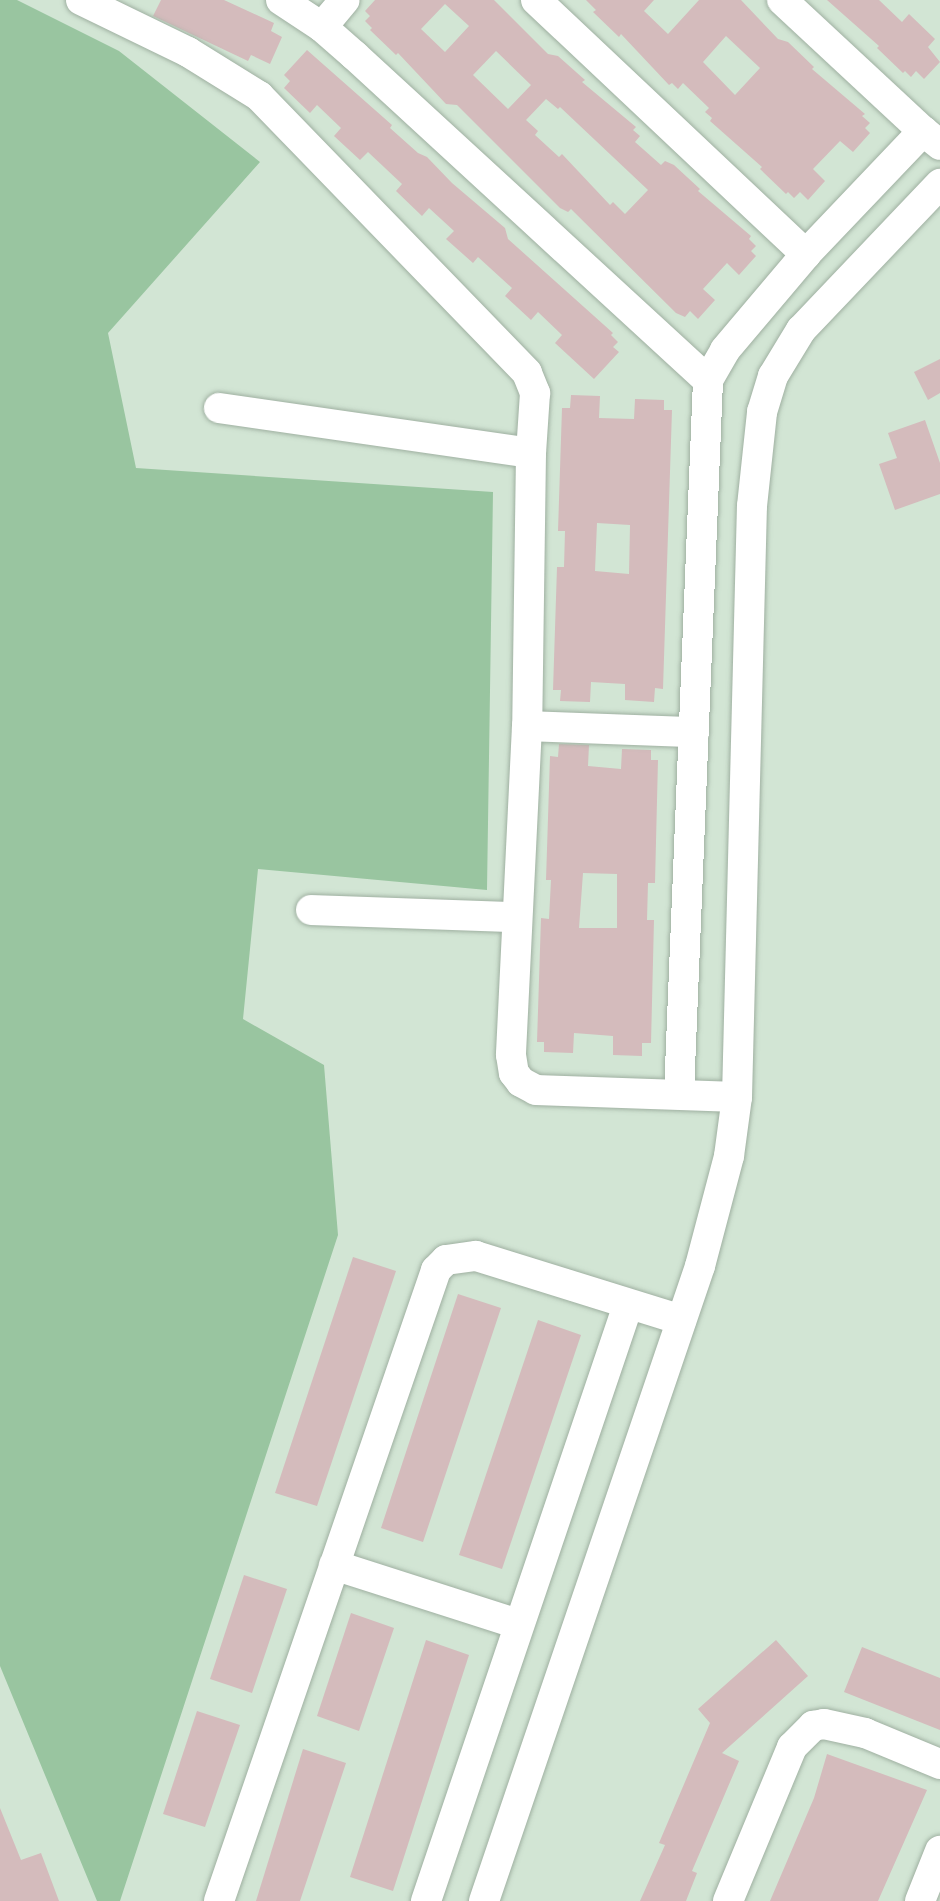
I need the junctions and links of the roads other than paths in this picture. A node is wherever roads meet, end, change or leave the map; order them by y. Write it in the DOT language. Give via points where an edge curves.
graph roads {
  1 [pos="81,0"];
  2 [pos="281,0"];
  3 [pos="345,0"];
  4 [pos="536,0"];
  5 [pos="782,0"];
  6 [pos="322,27"];
  7 [pos="931,138"];
  8 [pos="940,184"];
  9 [pos="806,254"];
  10 [pos="708,380"];
  11 [pos="219,408"];
  12 [pos="531,453"];
  13 [pos="527,726"];
  14 [pos="694,732"];
  15 [pos="311,910"];
  16 [pos="516,917"];
  17 [pos="679,1093"];
  18 [pos="737,1098"];
  19 [pos="628,1305"];
  20 [pos="681,1320"];
  21 [pos="334,1565"];
  22 [pos="518,1624"];
  23 [pos="940,1764"];
  24 [pos="940,1851"];
  25 [pos="219,1901"];
  26 [pos="426,1901"];
  27 [pos="484,1901"];
  28 [pos="728,1901"];
  29 [pos="920,1901"];
  1 -- 12 [label="street" via="188,52 259,96 527,373 535,393"];
  2 -- 6 [label="street"];
  3 -- 6 [label="street"];
  4 -- 9 [label="street"];
  5 -- 7 [label="street"];
  6 -- 10 [label="street"];
  7 -- 9 [label="street"];
  8 -- 18 [label="street" via="801,330 773,376 762,412 752,506"];
  9 -- 10 [label="street" via="725,350"];
  10 -- 14 [label="street"];
  11 -- 12 [label="street"];
  12 -- 13 [label="street"];
  13 -- 14 [label="street"];
  13 -- 16 [label="street"];
  14 -- 17 [label="street"];
  15 -- 16 [label="street"];
  16 -- 17 [label="street" via="511,1055 514,1073 521,1082 536,1090"];
  17 -- 18 [label="street"];
  18 -- 20 [label="street" via="717,1213"];
  19 -- 20 [label="street"];
  19 -- 21 [label="street" via="476,1256 446,1260 428,1286"];
  19 -- 22 [label="street"];
  20 -- 27 [label="street"];
  21 -- 22 [label="street"];
  21 -- 25 [label="street"];
  22 -- 26 [label="street"];
  23 -- 28 [label="street" via="865,1733 825,1724 813,1726 792,1747"];
  24 -- 29 [label="street"];
}
